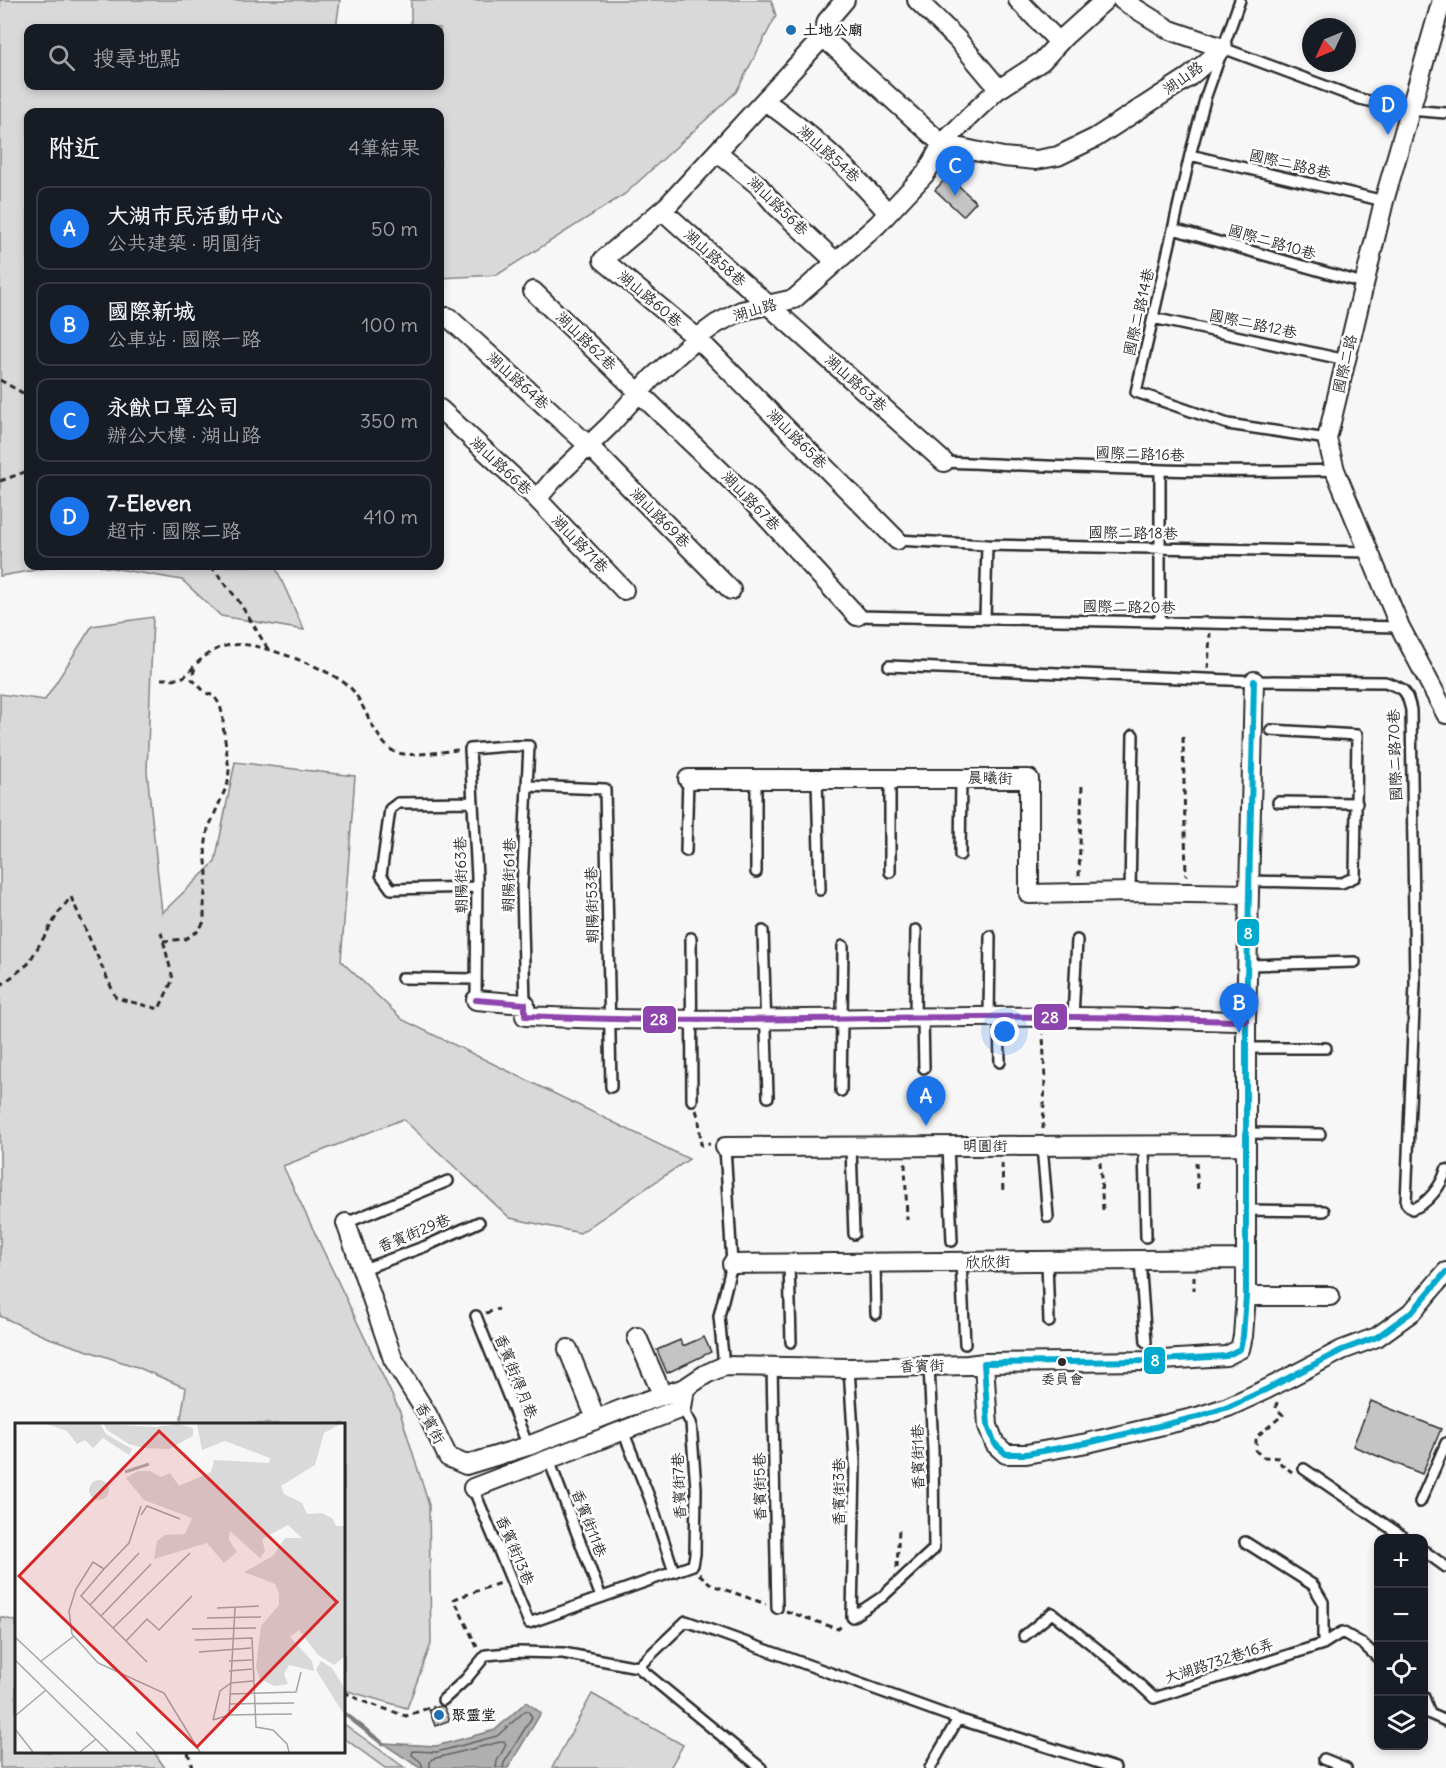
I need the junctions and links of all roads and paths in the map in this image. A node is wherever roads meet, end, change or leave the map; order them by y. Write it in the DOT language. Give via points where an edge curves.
graph roads {
  1 [pos="845,0"];
  2 [pos="917,0"];
  3 [pos="1018,0"];
  4 [pos="1105,0"];
  5 [pos="1122,0"];
  6 [pos="1240,0"];
  7 [pos="1440,0"];
  8 [pos="823,37"];
  9 [pos="1059,42"];
  10 [pos="1223,48"];
  11 [pos="999,89"];
  12 [pos="765,101"];
  13 [pos="1409,110"];
  14 [pos="1446,112"];
  15 [pos="942,144"];
  16 [pos="717,152"];
  17 [pos="1190,155"];
  18 [pos="1384,201"];
  19 [pos="663,211"];
  20 [pos="888,213"];
  21 [pos="1173,229"];
  22 [pos="836,262"];
  23 [pos="1363,283"];
  24 [pos="533,291"];
  25 [pos="768,305"];
  26 [pos="448,317"];
  27 [pos="1153,318"];
  28 [pos="697,338"];
  29 [pos="1346,360"];
  30 [pos="0,380"];
  31 [pos="639,392"];
  32 [pos="24,394"];
  33 [pos="444,414"];
  34 [pos="1327,439"];
  35 [pos="589,446"];
  36 [pos="944,462"];
  37 [pos="1335,470"];
  38 [pos="1160,471"];
  39 [pos="24,473"];
  40 [pos="0,482"];
  41 [pos="537,499"];
  42 [pos="897,540"];
  43 [pos="987,546"];
  44 [pos="1159,549"];
  45 [pos="1369,552"];
  46 [pos="214,570"];
  47 [pos="624,590"];
  48 [pos="732,591"];
  49 [pos="857,616"];
  50 [pos="985,619"];
  51 [pos="1160,622"];
  52 [pos="1211,623"];
  53 [pos="1400,627"];
  54 [pos="268,649"];
  55 [pos="196,664"];
  56 [pos="889,666"];
  57 [pos="161,679"];
  58 [pos="1207,680"];
  59 [pos="1254,681"];
  60 [pos="1446,714"];
  61 [pos="1271,730"];
  62 [pos="1133,735"];
  63 [pos="1183,737"];
  64 [pos="470,749"];
  65 [pos="890,778"];
  66 [pos="961,778"];
  67 [pos="688,779"];
  68 [pos="756,779"];
  69 [pos="817,779"];
  70 [pos="1082,784"];
  71 [pos="527,786"];
  72 [pos="473,802"];
  73 [pos="1278,802"];
  74 [pos="1357,803"];
  75 [pos="686,851"];
  76 [pos="960,855"];
  77 [pos="756,872"];
  78 [pos="891,872"];
  79 [pos="477,887"];
  80 [pos="1250,887"];
  81 [pos="820,890"];
  82 [pos="1130,892"];
  83 [pos="1078,893"];
  84 [pos="1186,893"];
  85 [pos="916,930"];
  86 [pos="763,931"];
  87 [pos="160,932"];
  88 [pos="990,936"];
  89 [pos="691,938"];
  90 [pos="1077,940"];
  91 [pos="163,941"];
  92 [pos="843,946"];
  93 [pos="1355,962"];
  94 [pos="1248,965"];
  95 [pos="402,978"];
  96 [pos="476,978"];
  97 [pos="0,986"];
  98 [pos="476,1000"];
  99 [pos="525,1004"];
  100 [pos="1042,1017"];
  101 [pos="1073,1017"];
  102 [pos="994,1018"];
  103 [pos="919,1019"];
  104 [pos="609,1020"];
  105 [pos="692,1020"];
  106 [pos="765,1020"];
  107 [pos="842,1020"];
  108 [pos="1246,1021"];
  109 [pos="1247,1048"];
  110 [pos="1326,1048"];
  111 [pos="999,1062"];
  112 [pos="924,1068"];
  113 [pos="611,1087"];
  114 [pos="841,1091"];
  115 [pos="768,1097"];
  116 [pos="692,1100"];
  117 [pos="1320,1134"];
  118 [pos="1246,1139"];
  119 [pos="1144,1145"];
  120 [pos="1194,1145"];
  121 [pos="948,1146"];
  122 [pos="1000,1146"];
  123 [pos="1042,1146"];
  124 [pos="1099,1146"];
  125 [pos="851,1147"];
  126 [pos="904,1147"];
  127 [pos="725,1148"];
  128 [pos="1446,1170"];
  129 [pos="448,1180"];
  130 [pos="1198,1193"];
  131 [pos="1003,1194"];
  132 [pos="1103,1210"];
  133 [pos="1246,1210"];
  134 [pos="1324,1211"];
  135 [pos="1048,1217"];
  136 [pos="907,1220"];
  137 [pos="478,1222"];
  138 [pos="346,1223"];
  139 [pos="854,1234"];
  140 [pos="1146,1236"];
  141 [pos="952,1241"];
  142 [pos="1245,1259"];
  143 [pos="1140,1260"];
  144 [pos="1047,1261"];
  145 [pos="961,1262"];
  146 [pos="789,1263"];
  147 [pos="875,1263"];
  148 [pos="732,1264"];
  149 [pos="361,1270"];
  150 [pos="1446,1272"];
  151 [pos="1246,1296"];
  152 [pos="1330,1296"];
  153 [pos="876,1314"];
  154 [pos="476,1316"];
  155 [pos="1049,1322"];
  156 [pos="637,1337"];
  157 [pos="791,1342"];
  158 [pos="1146,1342"];
  159 [pos="965,1344"];
  160 [pos="568,1349"];
  161 [pos="984,1363"];
  162 [pos="929,1365"];
  163 [pos="724,1366"];
  164 [pos="772,1366"];
  165 [pos="849,1368"];
  166 [pos="1280,1382"];
  167 [pos="658,1385"];
  168 [pos="685,1388"];
  169 [pos="682,1408"];
  170 [pos="592,1409"];
  171 [pos="623,1431"];
  172 [pos="1446,1443"];
  173 [pos="528,1446"];
  174 [pos="549,1460"];
  175 [pos="1304,1468"];
  176 [pos="473,1488"];
  177 [pos="1420,1502"];
  178 [pos="899,1528"];
  179 [pos="1398,1534"];
  180 [pos="1245,1542"];
  181 [pos="1428,1554"];
  182 [pos="693,1565"];
  183 [pos="1446,1567"];
  184 [pos="674,1572"];
  185 [pos="511,1579"];
  186 [pos="896,1584"];
  187 [pos="601,1597"];
  188 [pos="777,1608"];
  189 [pos="852,1617"];
  190 [pos="1024,1636"];
  191 [pos="1323,1644"];
  192 [pos="1374,1654"];
  193 [pos="483,1659"];
  194 [pos="638,1667"];
  195 [pos="345,1692"];
  196 [pos="443,1700"];
  197 [pos="1428,1708"];
  198 [pos="958,1719"];
  199 [pos="1446,1721"];
  200 [pos="188,1753"];
  201 [pos="1324,1759"];
  202 [pos="192,1768"];
  203 [pos="761,1768"];
  204 [pos="930,1768"];
  205 [pos="1115,1768"];
  206 [pos="1346,1768"];
  1 -- 8 [label="street" via="827,21"];
  2 -- 11 [label="street"];
  3 -- 9 [label="street"];
  4 -- 9 [label="street, 湖山路"];
  5 -- 10 [label="street" via="1170,30"];
  6 -- 10 [label="lane, 國際二路14巷"];
  7 -- 13 [label="street, 國際二路"];
  8 -- 12 [label="street"];
  8 -- 15 [label="street, 湖山路"];
  9 -- 11 [label="street, 湖山路" via="1042,61"];
  10 -- 13 [label="lane" via="1360,99"];
  10 -- 15 [label="street, 湖山路" via="1189,77 1095,138 1058,156 1036,160 1003,157"];
  10 -- 17 [label="lane, 國際二路14巷"];
  11 -- 15 [label="street, 湖山路"];
  12 -- 16 [label="street"];
  12 -- 20 [label="street, 湖山路54巷" via="860,181"];
  13 -- 14 [label="lane"];
  13 -- 18 [label="street, 國際二路"];
  15 -- 20 [label="street, 湖山路" via="926,173"];
  16 -- 19 [label="street"];
  16 -- 22 [label="street, 湖山路56巷" via="758,185"];
  17 -- 18 [label="lane, 國際二路8巷"];
  17 -- 21 [label="lane, 國際二路14巷"];
  18 -- 23 [label="street, 國際二路"];
  19 -- 25 [label="street, 湖山路58巷"];
  19 -- 28 [label="street, 湖山路60巷" via="603,260"];
  20 -- 22 [label="street, 湖山路"];
  21 -- 23 [label="lane, 國際二路10巷"];
  21 -- 27 [label="lane, 國際二路14巷"];
  22 -- 25 [label="street, 湖山路" via="794,299"];
  23 -- 29 [label="street, 國際二路"];
  24 -- 31 [label="street, 湖山路62巷"];
  25 -- 28 [label="street, 湖山路" via="741,311"];
  25 -- 36 [label="street, 湖山路63巷"];
  26 -- 35 [label="street, 湖山路64巷"];
  27 -- 29 [label="lane, 國際二路12巷"];
  27 -- 34 [label="lane, 國際二路14巷" via="1136,392 1228,424"];
  28 -- 31 [label="street, 湖山路"];
  28 -- 42 [label="street, 湖山路65巷"];
  29 -- 34 [label="street, 國際二路"];
  30 -- 32 [label="path"];
  31 -- 35 [label="street, 湖山路"];
  31 -- 49 [label="street, 湖山路67巷" via="748,497"];
  33 -- 41 [label="street, 湖山路66巷"];
  34 -- 37 [label="street, 國際二路"];
  35 -- 41 [label="street, 湖山路"];
  35 -- 48 [label="street, 湖山路69巷"];
  36 -- 38 [label="lane, 國際二路16巷"];
  37 -- 38 [label="lane, 國際二路16巷"];
  37 -- 45 [label="street, 國際二路"];
  38 -- 44 [label="lane"];
  39 -- 40 [label="path"];
  41 -- 47 [label="street, 湖山路71巷"];
  42 -- 43 [label="lane, 國際二路18巷"];
  43 -- 44 [label="lane, 國際二路18巷"];
  43 -- 50 [label="lane"];
  44 -- 45 [label="lane, 國際二路18巷"];
  44 -- 51 [label="lane"];
  45 -- 53 [label="street, 國際二路"];
  46 -- 54 [label="path"];
  49 -- 50 [label="lane, 國際二路20巷"];
  50 -- 51 [label="lane, 國際二路20巷"];
  51 -- 52 [label="lane, 國際二路20巷"];
  52 -- 53 [label="lane, 國際二路20巷"];
  52 -- 58 [label="path"];
  53 -- 60 [label="street, 國際二路"];
  55 -- 57 [label="path" via="186,676"];
  55 -- 64 [label="path" via="215,648 234,644 297,658 352,689 382,740 393,751 402,754"];
  55 -- 91 [label="path" via="192,679 220,705 228,783 208,829 204,921 198,931 185,939"];
  56 -- 58 [label="lane, 國際二路70巷"];
  58 -- 59 [label="lane, 國際二路70巷"];
  59 -- 80 [label="street"];
  59 -- 128 [label="lane, 國際二路70巷" via="1385,682 1407,693 1411,710 1415,984 1406,1203 1412,1209 1420,1207 1443,1181"];
  61 -- 74 [label="lane" via="1357,735"];
  62 -- 82 [label="lane"];
  63 -- 84 [label="path"];
  64 -- 71 [label="lane, 朝陽街61巷" via="529,746"];
  64 -- 72 [label="lane, 朝陽街63巷"];
  65 -- 66 [label="street, 晨曦街"];
  65 -- 69 [label="street, 晨曦街"];
  65 -- 78 [label="lane"];
  66 -- 76 [label="lane"];
  66 -- 83 [label="street, 晨曦街" via="1029,779 1029,894"];
  67 -- 68 [label="street, 晨曦街"];
  67 -- 75 [label="lane"];
  68 -- 69 [label="street, 晨曦街"];
  68 -- 77 [label="lane"];
  69 -- 81 [label="lane"];
  70 -- 83 [label="path"];
  71 -- 99 [label="lane, 朝陽街61巷" via="522,887"];
  71 -- 104 [label="lane, 朝陽街53巷" via="605,789"];
  72 -- 79 [label="lane, 朝陽街63巷"];
  72 -- 79 [label="lane" via="398,803 390,809 381,875 391,889"];
  73 -- 74 [label="lane"];
  74 -- 80 [label="lane" via="1355,877 1342,883"];
  79 -- 96 [label="lane, 朝陽街63巷"];
  80 -- 84 [label="street, 晨曦街"];
  80 -- 94 [label="street"];
  82 -- 83 [label="street, 晨曦街"];
  82 -- 84 [label="street, 晨曦街"];
  85 -- 103 [label="lane"];
  86 -- 106 [label="lane"];
  87 -- 91 [label="path"];
  88 -- 102 [label="lane"];
  89 -- 105 [label="lane"];
  90 -- 101 [label="lane"];
  91 -- 97 [label="path" via="173,979 159,1008 116,998 71,897 27,964"];
  92 -- 107 [label="lane"];
  93 -- 94 [label="lane"];
  94 -- 108 [label="street"];
  95 -- 96 [label="lane"];
  96 -- 98 [label="lane, 朝陽街63巷"];
  98 -- 99 [label="street"];
  99 -- 104 [label="street" via="525,1016"];
  100 -- 101 [label="street"];
  100 -- 102 [label="street"];
  100 -- 123 [label="path"];
  101 -- 108 [label="street"];
  102 -- 103 [label="street"];
  102 -- 111 [label="lane"];
  103 -- 107 [label="street"];
  103 -- 112 [label="lane"];
  104 -- 105 [label="street"];
  104 -- 113 [label="lane, 朝陽街53巷"];
  105 -- 106 [label="street"];
  105 -- 116 [label="lane"];
  106 -- 107 [label="street"];
  106 -- 115 [label="lane"];
  107 -- 114 [label="lane"];
  108 -- 109 [label="street"];
  109 -- 110 [label="lane"];
  109 -- 118 [label="street"];
  116 -- 127 [label="path" via="699,1119 701,1145 718,1144"];
  117 -- 118 [label="lane"];
  118 -- 120 [label="street, 明圓街"];
  118 -- 133 [label="street"];
  119 -- 120 [label="street, 明圓街"];
  119 -- 124 [label="street, 明圓街"];
  119 -- 140 [label="lane"];
  120 -- 130 [label="path"];
  121 -- 122 [label="street, 明圓街"];
  121 -- 126 [label="street, 明圓街"];
  121 -- 141 [label="lane"];
  122 -- 123 [label="street, 明圓街"];
  122 -- 131 [label="path"];
  123 -- 124 [label="street, 明圓街"];
  123 -- 135 [label="lane"];
  124 -- 132 [label="path"];
  125 -- 126 [label="street, 明圓街"];
  125 -- 127 [label="street, 明圓街"];
  125 -- 139 [label="lane"];
  126 -- 136 [label="path"];
  127 -- 148 [label="lane"];
  129 -- 138 [label="lane"];
  133 -- 134 [label="lane"];
  133 -- 142 [label="street"];
  137 -- 149 [label="lane, 香賓街29巷"];
  138 -- 149 [label="street, 香賓街"];
  142 -- 143 [label="street, 欣欣街"];
  142 -- 151 [label="street"];
  143 -- 144 [label="street, 欣欣街"];
  143 -- 158 [label="lane"];
  144 -- 145 [label="street, 欣欣街"];
  144 -- 155 [label="lane"];
  145 -- 147 [label="street, 欣欣街"];
  145 -- 159 [label="lane"];
  146 -- 147 [label="street, 欣欣街"];
  146 -- 148 [label="street, 欣欣街"];
  146 -- 157 [label="lane"];
  147 -- 153 [label="lane"];
  148 -- 163 [label="lane" via="719,1316"];
  149 -- 173 [label="street, 香賓街" via="393,1359 448,1457 466,1465"];
  150 -- 166 [label="street" via="1413,1311 1377,1336"];
  151 -- 152 [label="street"];
  151 -- 161 [label="street, 香賓街" via="1240,1349 1226,1356"];
  154 -- 173 [label="lane, 香賓街得月巷"];
  156 -- 167 [label="street"];
  160 -- 170 [label="street"];
  161 -- 162 [label="street, 香賓街"];
  161 -- 166 [label="street" via="988,1426 995,1444 1006,1454 1086,1443 1197,1417"];
  162 -- 165 [label="street, 香賓街"];
  162 -- 186 [label="lane, 香賓街1巷" via="934,1549"];
  163 -- 164 [label="street, 香賓街"];
  163 -- 168 [label="street, 香賓街"];
  164 -- 165 [label="street, 香賓街"];
  164 -- 188 [label="lane, 香賓街5巷"];
  165 -- 189 [label="lane, 香賓街3巷" via="855,1463"];
  166 -- 175 [label="path" via="1276,1408 1283,1415 1256,1437 1256,1451 1263,1457 1279,1458 1297,1475"];
  168 -- 169 [label="street"];
  168 -- 173 [label="street, 香賓街"];
  169 -- 171 [label="street"];
  169 -- 182 [label="lane, 香賓街7巷" via="691,1423 696,1488"];
  171 -- 174 [label="street"];
  171 -- 184 [label="lane"];
  172 -- 177 [label="lane"];
  174 -- 176 [label="street"];
  174 -- 187 [label="lane, 香賓街11巷"];
  175 -- 179 [label="lane"];
  176 -- 185 [label="lane, 香賓街13巷"];
  178 -- 186 [label="path"];
  180 -- 191 [label="lane" via="1313,1585 1323,1602"];
  181 -- 183 [label="lane"];
  182 -- 184 [label="lane"];
  182 -- 188 [label="path" via="712,1585"];
  184 -- 187 [label="lane"];
  185 -- 187 [label="lane, 香賓街13巷" via="529,1623"];
  185 -- 193 [label="path" via="454,1599"];
  186 -- 189 [label="lane"];
  188 -- 189 [label="path" via="838,1629"];
  190 -- 191 [label="lane, 大湖路732巷16弄" via="1052,1613 1154,1698"];
  191 -- 192 [label="lane, 大湖路732巷16弄" via="1342,1632"];
  193 -- 194 [label="lane" via="486,1655 519,1652 563,1653"];
  193 -- 196 [label="lane"];
  194 -- 198 [label="lane" via="686,1621"];
  194 -- 203 [label="lane"];
  195 -- 196 [label="path" via="406,1716"];
  197 -- 199 [label="lane" via="1430,1714"];
  198 -- 204 [label="lane"];
  198 -- 205 [label="lane"];
  200 -- 202 [label="path"];
  201 -- 206 [label="lane"];
}
